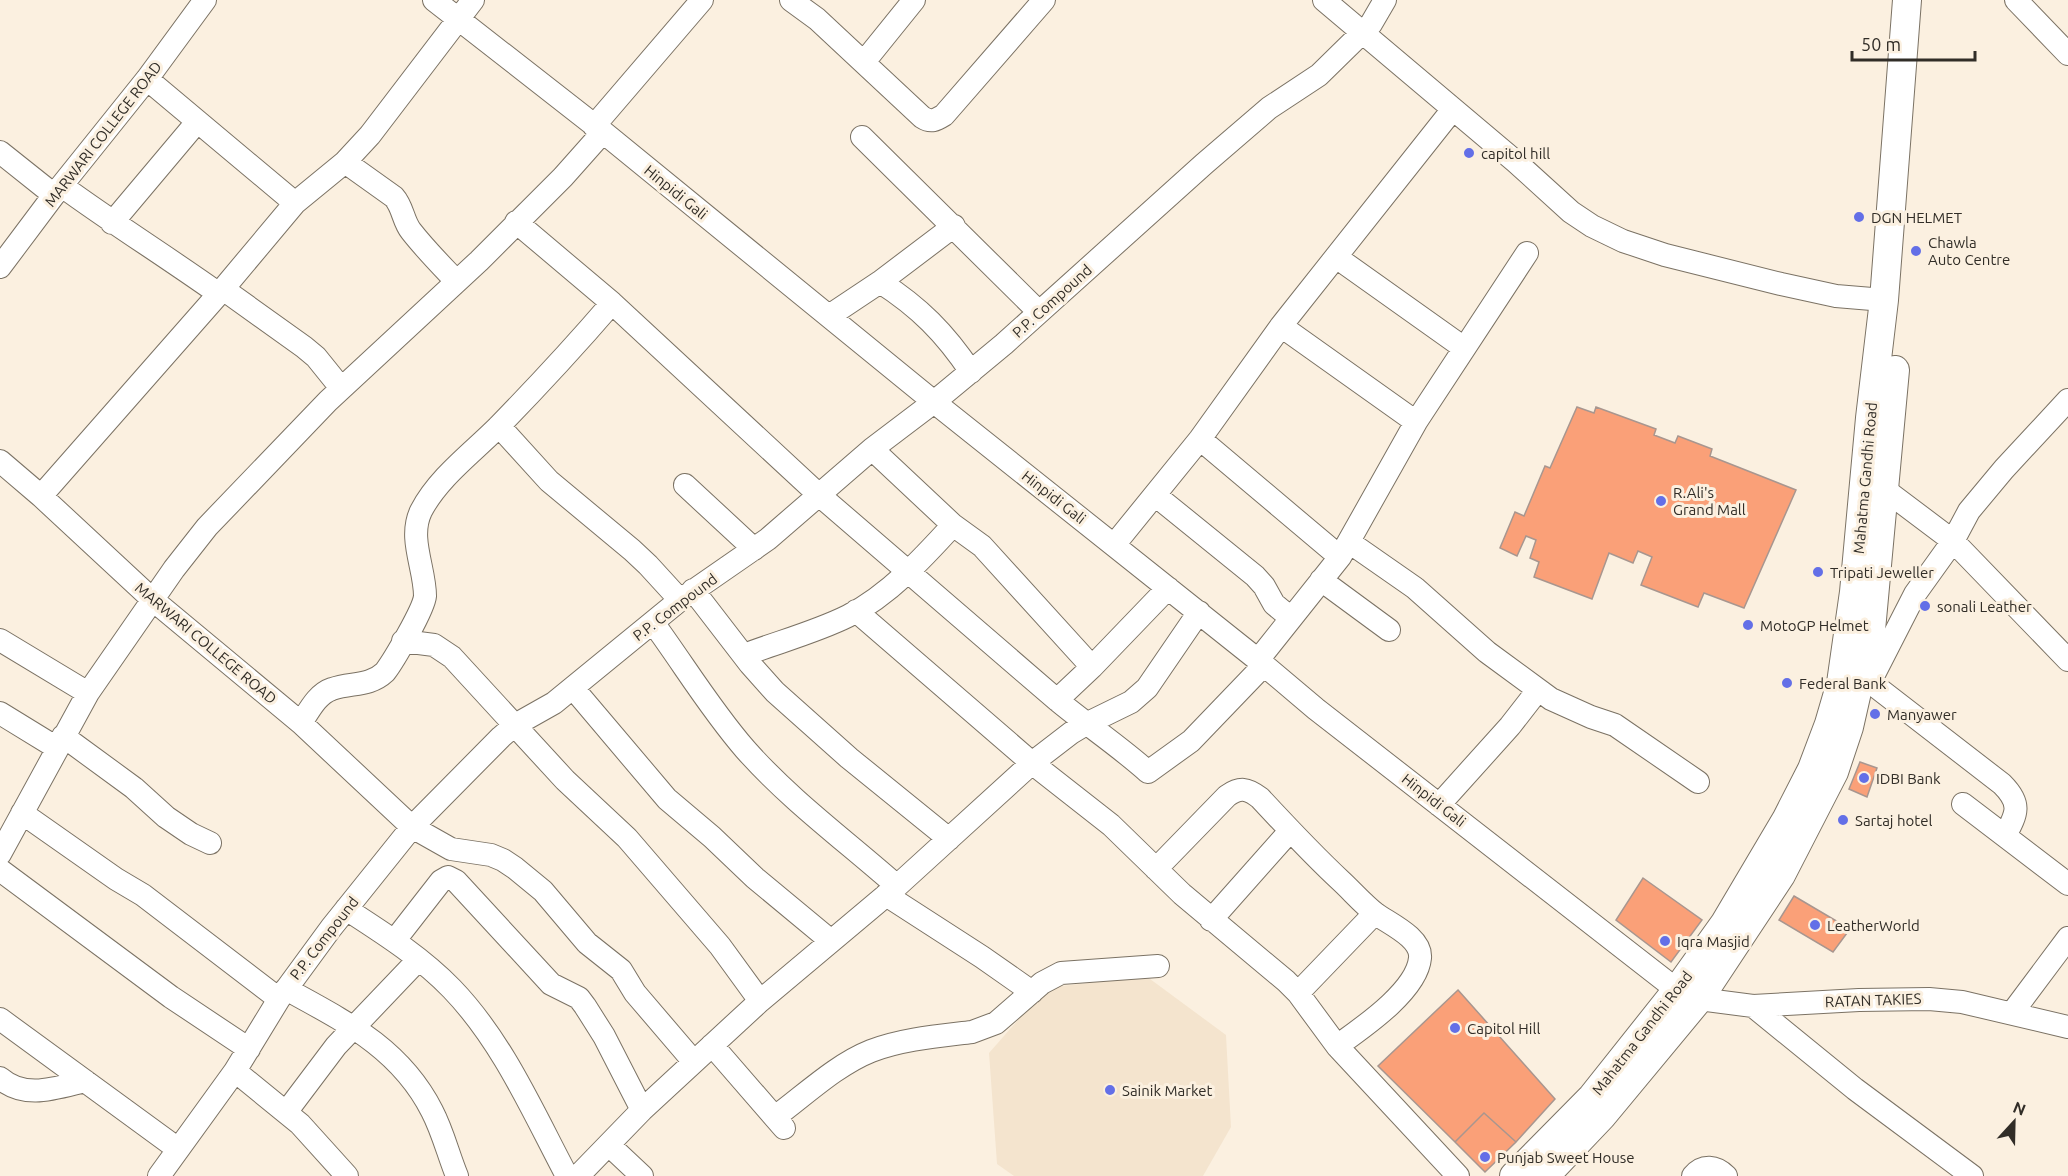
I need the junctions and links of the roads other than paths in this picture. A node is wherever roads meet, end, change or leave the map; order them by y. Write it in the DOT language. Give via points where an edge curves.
graph roads {
  1 [pos="205,0"];
  2 [pos="434,0"];
  3 [pos="473,0"];
  4 [pos="702,0"];
  5 [pos="791,0"];
  6 [pos="914,0"];
  7 [pos="1044,0"];
  8 [pos="1324,0"];
  9 [pos="1385,0"];
  10 [pos="1907,0"];
  11 [pos="1925,0"];
  12 [pos="2016,0"];
  13 [pos="458,19"];
  14 [pos="1362,32"];
  15 [pos="2068,54"];
  16 [pos="864,62"];
  17 [pos="147,79"];
  18 [pos="1453,109"];
  19 [pos="196,122"];
  20 [pos="598,129"];
  21 [pos="862,137"];
  22 [pos="0,152"];
  23 [pos="345,162"];
  24 [pos="58,191"];
  25 [pos="295,203"];
  26 [pos="516,222"];
  27 [pos="112,223"];
  28 [pos="954,226"];
  29 [pos="4,253"];
  30 [pos="1527,254"];
  31 [pos="1336,257"];
  32 [pos="456,281"];
  33 [pos="880,282"];
  34 [pos="221,292"];
  35 [pos="1884,300"];
  36 [pos="612,303"];
  37 [pos="1039,312"];
  38 [pos="829,316"];
  39 [pos="1281,326"];
  40 [pos="1464,348"];
  41 [pos="970,372"];
  42 [pos="342,388"];
  43 [pos="934,402"];
  44 [pos="2064,413"];
  45 [pos="1416,422"];
  46 [pos="499,426"];
  47 [pos="1200,438"];
  48 [pos="872,448"];
  49 [pos="0,461"];
  50 [pos="685,485"];
  51 [pos="1884,489"];
  52 [pos="818,494"];
  53 [pos="1155,495"];
  54 [pos="41,496"];
  55 [pos="953,525"];
  56 [pos="1953,541"];
  57 [pos="1114,545"];
  58 [pos="754,549"];
  59 [pos="1345,549"];
  60 [pos="908,570"];
  61 [pos="1321,580"];
  62 [pos="1168,588"];
  63 [pos="687,595"];
  64 [pos="153,600"];
  65 [pos="856,611"];
  66 [pos="1199,612"];
  67 [pos="1291,618"];
  68 [pos="654,624"];
  69 [pos="1389,630"];
  70 [pos="0,640"];
  71 [pos="403,641"];
  72 [pos="744,655"];
  73 [pos="2068,660"];
  74 [pos="1261,662"];
  75 [pos="1092,666"];
  76 [pos="1864,685"];
  77 [pos="573,688"];
  78 [pos="1538,690"];
  79 [pos="88,693"];
  80 [pos="1057,700"];
  81 [pos="0,713"];
  82 [pos="301,723"];
  83 [pos="1086,724"];
  84 [pos="515,725"];
  85 [pos="60,742"];
  86 [pos="1032,763"];
  87 [pos="1698,782"];
  88 [pos="1963,804"];
  89 [pos="1439,805"];
  90 [pos="22,813"];
  91 [pos="412,827"];
  92 [pos="1290,831"];
  93 [pos="2005,836"];
  94 [pos="949,839"];
  95 [pos="210,843"];
  96 [pos="0,854"];
  97 [pos="1156,869"];
  98 [pos="0,870"];
  99 [pos="2068,884"];
  100 [pos="891,891"];
  101 [pos="346,909"];
  102 [pos="1375,913"];
  103 [pos="1211,920"];
  104 [pos="2068,938"];
  105 [pos="395,940"];
  106 [pos="831,941"];
  107 [pos="418,960"];
  108 [pos="1158,966"];
  109 [pos="1032,992"];
  110 [pos="1298,993"];
  111 [pos="282,994"];
  112 [pos="1688,995"];
  113 [pos="760,1001"];
  114 [pos="1753,1006"];
  115 [pos="2012,1013"];
  116 [pos="0,1019"];
  117 [pos="354,1026"];
  118 [pos="2068,1027"];
  119 [pos="712,1045"];
  120 [pos="1337,1046"];
  121 [pos="249,1049"];
  122 [pos="694,1062"];
  123 [pos="235,1071"];
  124 [pos="0,1078"];
  125 [pos="85,1082"];
  126 [pos="642,1110"];
  127 [pos="287,1112"];
  128 [pos="609,1145"];
  129 [pos="178,1149"];
  130 [pos="159,1176"];
  131 [pos="347,1176"];
  132 [pos="457,1176"];
  133 [pos="567,1176"];
  134 [pos="578,1176"];
  135 [pos="642,1176"];
  136 [pos="1458,1176"];
  137 [pos="1514,1176"];
  138 [pos="1545,1176"];
  139 [pos="1693,1176"];
  140 [pos="1726,1176"];
  141 [pos="1972,1176"];
  1 -- 17 [label="street, MARWARI COLLEGE ROAD"];
  2 -- 13 [label="street, Hinpidi Gali"];
  3 -- 13 [label="street"];
  4 -- 20 [label="street"];
  5 -- 16 [label="street"];
  6 -- 16 [label="street"];
  7 -- 16 [label="street" via="937,120 922,117"];
  8 -- 14 [label="street"];
  9 -- 14 [label="street, P.P. Compound"];
  10 -- 35 [label="main road, Mahatma Gandhi Road"];
  11 -- 51 [label="main road, Mahatma Gandhi Road"];
  12 -- 15 [label="street"];
  13 -- 20 [label="street, Hinpidi Gali"];
  13 -- 23 [label="street"];
  14 -- 18 [label="street"];
  14 -- 37 [label="street, P.P. Compound" via="1319,75 1269,108"];
  17 -- 19 [label="street"];
  17 -- 24 [label="street, MARWARI COLLEGE ROAD"];
  18 -- 31 [label="street"];
  18 -- 35 [label="street" via="1571,212 1623,241 1803,289"];
  19 -- 25 [label="street"];
  19 -- 27 [label="street"];
  20 -- 26 [label="street" via="568,172"];
  20 -- 38 [label="street, Hinpidi Gali"];
  21 -- 28 [label="street"];
  22 -- 24 [label="street"];
  23 -- 25 [label="street"];
  23 -- 32 [label="street" via="400,204 410,231"];
  24 -- 27 [label="street"];
  24 -- 29 [label="street, MARWARI COLLEGE ROAD"];
  25 -- 34 [label="street"];
  26 -- 32 [label="street"];
  26 -- 36 [label="street"];
  27 -- 34 [label="street"];
  28 -- 33 [label="street"];
  28 -- 37 [label="street"];
  30 -- 40 [label="street"];
  31 -- 39 [label="street"];
  31 -- 40 [label="street"];
  32 -- 42 [label="street"];
  33 -- 38 [label="street"];
  33 -- 41 [label="street" via="936,326"];
  34 -- 42 [label="street" via="304,347"];
  34 -- 54 [label="street"];
  35 -- 112 [label="main road, Mahatma Gandhi Road" via="1841,683 1812,769"];
  36 -- 46 [label="street"];
  36 -- 52 [label="street"];
  37 -- 41 [label="street, P.P. Compound"];
  38 -- 43 [label="street, Hinpidi Gali"];
  39 -- 45 [label="street"];
  39 -- 47 [label="street"];
  40 -- 45 [label="street"];
  41 -- 43 [label="street, P.P. Compound"];
  42 -- 64 [label="street" via="228,503"];
  43 -- 48 [label="street, P.P. Compound"];
  43 -- 57 [label="street, Hinpidi Gali"];
  44 -- 56 [label="street" via="2004,469 1969,511"];
  45 -- 59 [label="street"];
  46 -- 63 [label="street" via="549,481"];
  46 -- 71 [label="street" via="447,477 417,522 425,598"];
  47 -- 53 [label="street"];
  47 -- 59 [label="street"];
  48 -- 52 [label="street, P.P. Compound"];
  48 -- 55 [label="street"];
  49 -- 54 [label="street, MARWARI COLLEGE ROAD"];
  50 -- 58 [label="street"];
  51 -- 56 [label="street"];
  51 -- 76 [label="main road, Mahatma Gandhi Road"];
  52 -- 58 [label="street, P.P. Compound"];
  52 -- 60 [label="street"];
  53 -- 57 [label="street"];
  53 -- 67 [label="street" via="1248,570 1274,604"];
  54 -- 64 [label="street, MARWARI COLLEGE ROAD"];
  55 -- 60 [label="street"];
  55 -- 75 [label="street" via="982,546"];
  56 -- 73 [label="street"];
  56 -- 76 [label="street" via="1915,594"];
  57 -- 62 [label="street, Hinpidi Gali"];
  58 -- 63 [label="street, P.P. Compound"];
  59 -- 61 [label="street"];
  59 -- 78 [label="street" via="1420,593"];
  60 -- 65 [label="street"];
  60 -- 80 [label="street"];
  61 -- 67 [label="street"];
  61 -- 69 [label="street"];
  62 -- 66 [label="street, Hinpidi Gali"];
  62 -- 75 [label="street"];
  63 -- 68 [label="street, P.P. Compound"];
  63 -- 72 [label="street"];
  64 -- 79 [label="street"];
  64 -- 82 [label="street, MARWARI COLLEGE ROAD"];
  65 -- 72 [label="street"];
  65 -- 86 [label="street"];
  66 -- 74 [label="street, Hinpidi Gali"];
  66 -- 83 [label="street" via="1138,697"];
  67 -- 74 [label="street"];
  68 -- 77 [label="street, P.P. Compound"];
  68 -- 100 [label="street" via="746,749"];
  70 -- 79 [label="street"];
  71 -- 82 [label="street" via="377,680 331,689 315,702"];
  71 -- 84 [label="street" via="443,649"];
  72 -- 94 [label="street" via="795,711"];
  74 -- 83 [label="street" via="1191,741 1148,772"];
  74 -- 89 [label="street, Hinpidi Gali"];
  75 -- 80 [label="street"];
  76 -- 93 [label="street" via="2013,796 2017,806"];
  76 -- 112 [label="main road, Mahatma Gandhi Road" via="1834,772 1781,875"];
  77 -- 84 [label="street, P.P. Compound"];
  77 -- 106 [label="street" via="667,799"];
  78 -- 87 [label="street" via="1562,705 1615,725"];
  78 -- 89 [label="street"];
  79 -- 85 [label="street"];
  80 -- 83 [label="street"];
  81 -- 85 [label="street"];
  82 -- 91 [label="street, MARWARI COLLEGE ROAD"];
  83 -- 86 [label="street"];
  84 -- 91 [label="street, P.P. Compound"];
  84 -- 113 [label="street" via="666,881"];
  85 -- 90 [label="street"];
  85 -- 95 [label="street" via="134,788 166,817"];
  86 -- 94 [label="street"];
  86 -- 97 [label="street" via="1104,819"];
  88 -- 93 [label="street"];
  89 -- 112 [label="street, Hinpidi Gali"];
  90 -- 96 [label="street"];
  90 -- 111 [label="street"];
  91 -- 101 [label="street, P.P. Compound"];
  91 -- 122 [label="street, MARWARI COLLEGE ROAD" via="451,849 491,855 543,891 587,943 621,970 635,993"];
  92 -- 97 [label="street" via="1252,792 1236,789"];
  92 -- 102 [label="street"];
  92 -- 103 [label="street"];
  93 -- 99 [label="street"];
  94 -- 100 [label="street"];
  97 -- 103 [label="street"];
  98 -- 121 [label="street" via="171,997"];
  100 -- 106 [label="street"];
  100 -- 109 [label="street"];
  101 -- 105 [label="street"];
  101 -- 111 [label="street, P.P. Compound"];
  102 -- 110 [label="street"];
  102 -- 120 [label="street" via="1411,939 1419,949 1420,959 1389,1007"];
  103 -- 110 [label="street"];
  104 -- 115 [label="street"];
  105 -- 107 [label="street"];
  105 -- 126 [label="street" via="441,880 448,877 456,881 551,984 579,998 604,1036"];
  106 -- 113 [label="street"];
  107 -- 117 [label="street"];
  107 -- 133 [label="street" via="453,991 494,1042"];
  108 -- 109 [label="street" via="1061,973"];
  109 -- 119 [label="street" via="996,1023 984,1028 870,1052 841,1068 780,1123"];
  110 -- 120 [label="street"];
  111 -- 117 [label="street"];
  111 -- 121 [label="street, P.P. Compound"];
  112 -- 114 [label="street, RATAN TAKIES"];
  112 -- 137 [label="main road, Mahatma Gandhi Road"];
  112 -- 138 [label="main road, Mahatma Gandhi Road" via="1610,1107"];
  113 -- 119 [label="street"];
  114 -- 115 [label="street, RATAN TAKIES" via="1929,999"];
  114 -- 141 [label="street" via="1855,1089"];
  115 -- 118 [label="street, RATAN TAKIES"];
  116 -- 125 [label="street"];
  117 -- 127 [label="street"];
  117 -- 132 [label="street" via="415,1082 441,1130"];
  119 -- 122 [label="street"];
  120 -- 136 [label="street"];
  121 -- 123 [label="street, P.P. Compound"];
  122 -- 126 [label="street"];
  123 -- 127 [label="street"];
  123 -- 129 [label="street, P.P. Compound"];
  124 -- 125 [label="street" via="19,1090 29,1091"];
  125 -- 129 [label="street"];
  126 -- 128 [label="street"];
  127 -- 131 [label="street"];
  128 -- 134 [label="street"];
  128 -- 135 [label="street"];
  129 -- 130 [label="street, P.P. Compound"];
  139 -- 140 [label="street" via="1699,1169 1709,1167"];
}
